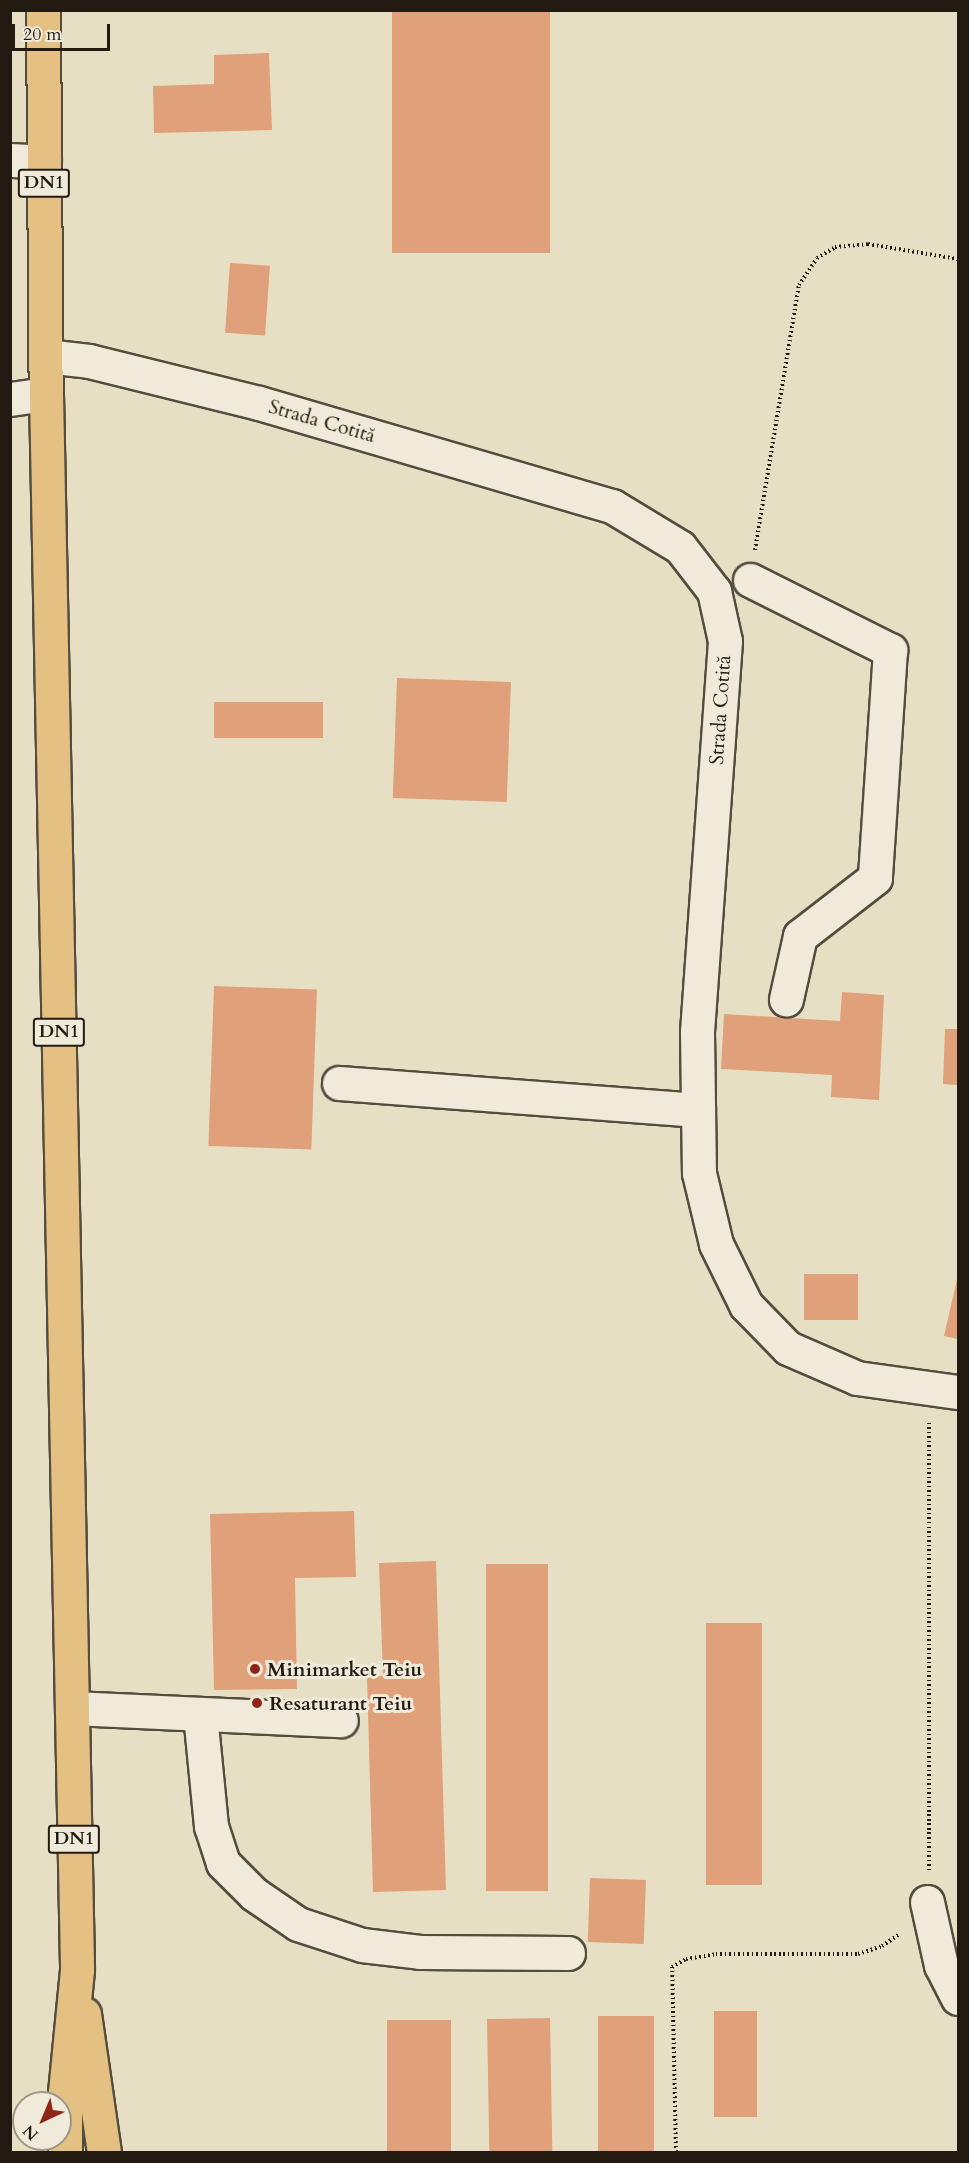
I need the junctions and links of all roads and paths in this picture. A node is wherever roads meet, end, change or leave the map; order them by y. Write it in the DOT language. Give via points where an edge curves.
graph roads {
  1 [pos="43,10"];
  2 [pos="10,160"];
  3 [pos="44,162"];
  4 [pos="958,259"];
  5 [pos="46,357"];
  6 [pos="46,394"];
  7 [pos="10,399"];
  8 [pos="750,580"];
  9 [pos="786,999"];
  10 [pos="339,1083"];
  11 [pos="698,1110"];
  12 [pos="944,1390"];
  13 [pos="72,1708"];
  14 [pos="200,1714"];
  15 [pos="340,1720"];
  16 [pos="927,1902"];
  17 [pos="568,1953"];
  18 [pos="77,1970"];
  19 [pos="958,1998"];
  20 [pos="65,2152"];
  21 [pos="104,2152"];
  22 [pos="676,2152"];
  1 -- 3 [label="main road, DN1"];
  2 -- 3 [label="street"];
  3 -- 5 [label="main road, DN1"];
  4 -- 8 [label="path" via="868,244 835,248 817,258 800,285"];
  5 -- 6 [label="main road, DN1"];
  5 -- 11 [label="street, Strada Cotită" via="89,361 259,403 612,506 680,547 714,591 725,641 697,1032"];
  6 -- 7 [label="street"];
  6 -- 13 [label="main road, DN1"];
  8 -- 9 [label="street" via="890,650 875,878 800,936"];
  10 -- 11 [label="street"];
  11 -- 12 [label="street, Strada Cotită" via="699,1173 716,1244 746,1305 788,1348 857,1378"];
  12 -- 16 [label="path"];
  13 -- 14 [label="street"];
  13 -- 18 [label="main road, DN1"];
  14 -- 15 [label="street"];
  14 -- 17 [label="street" via="211,1826 223,1863 254,1894 298,1924 362,1944 420,1952"];
  16 -- 19 [label="street" via="940,1965"];
  16 -- 22 [label="path" via="904,1931 882,1946 858,1954 716,1954 686,1959 672,1967"];
  18 -- 20 [label="main road, DN1" via="65,2092"];
  18 -- 21 [label="main road, DN1"];
}
